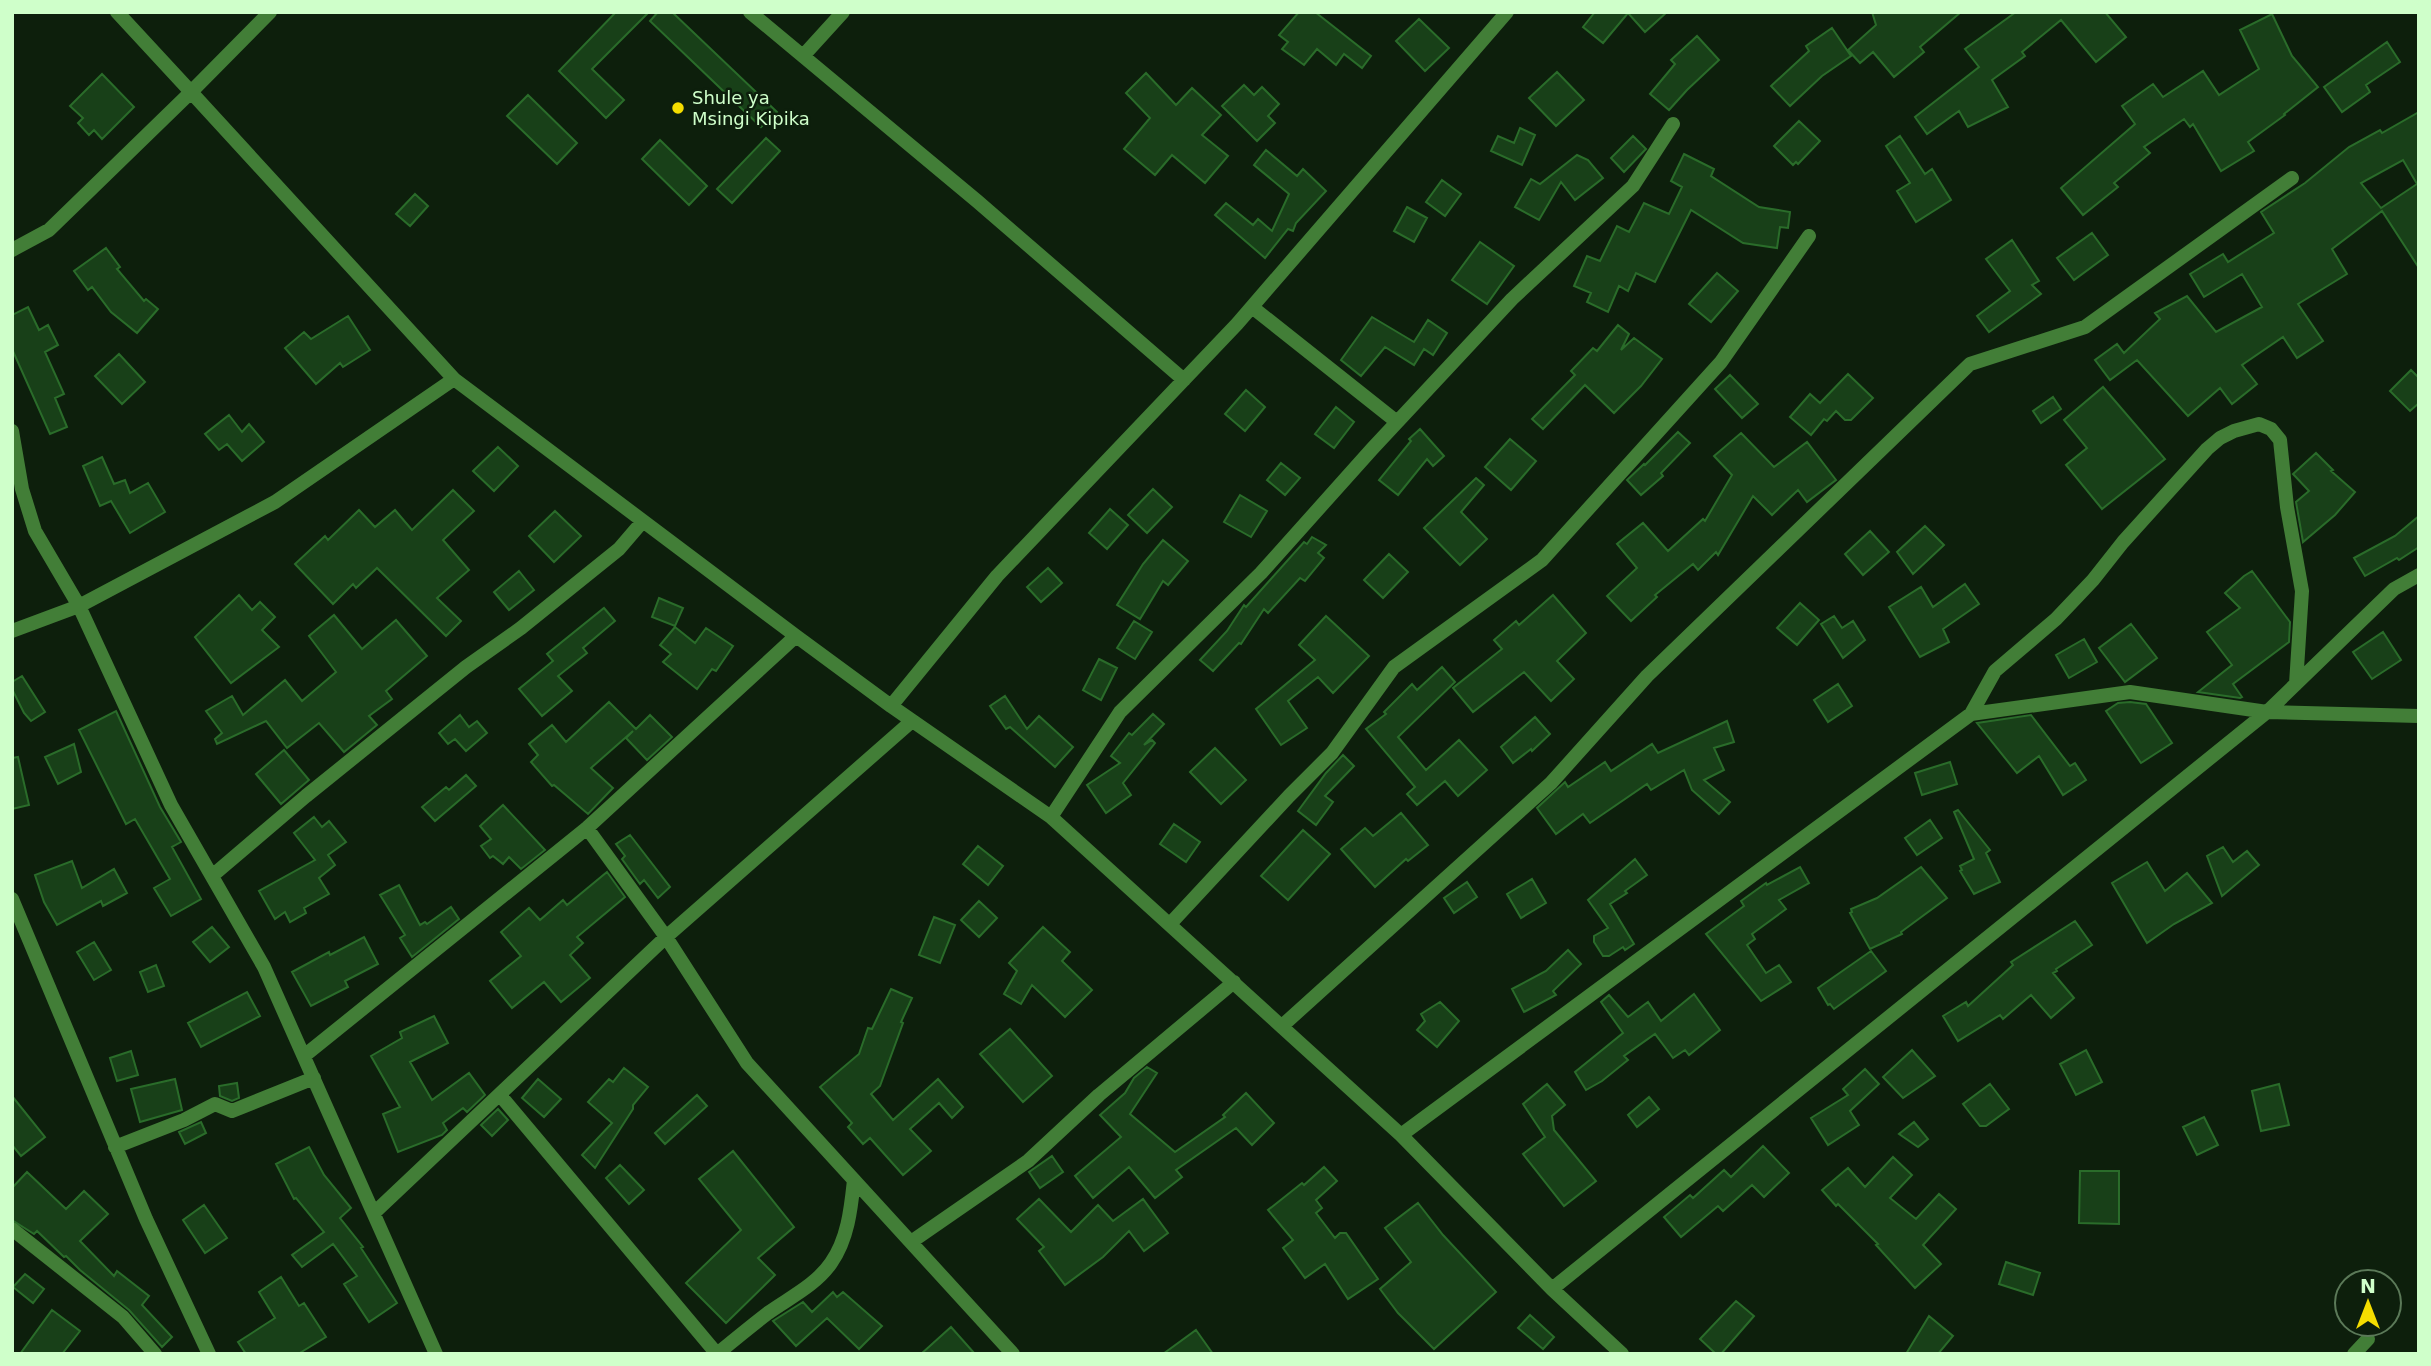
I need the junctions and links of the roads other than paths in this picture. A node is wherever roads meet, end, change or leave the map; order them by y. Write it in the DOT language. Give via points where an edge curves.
graph roads {
  1 [pos="117,12"];
  2 [pos="270,12"];
  3 [pos="750,12"];
  4 [pos="843,12"];
  5 [pos="1507,12"];
  6 [pos="803,56"];
  7 [pos="191,92"];
  8 [pos="1673,124"];
  9 [pos="2292,178"];
  10 [pos="1810,236"];
  11 [pos="12,250"];
  12 [pos="1252,307"];
  13 [pos="454,379"];
  14 [pos="1184,380"];
  15 [pos="1397,422"];
  16 [pos="12,431"];
  17 [pos="17,487"];
  18 [pos="643,521"];
  19 [pos="2419,575"];
  20 [pos="79,606"];
  21 [pos="12,631"];
  22 [pos="796,636"];
  23 [pos="2296,684"];
  24 [pos="891,706"];
  25 [pos="2267,712"];
  26 [pos="1971,714"];
  27 [pos="2419,716"];
  28 [pos="912,721"];
  29 [pos="1051,817"];
  30 [pos="586,828"];
  31 [pos="212,876"];
  32 [pos="12,899"];
  33 [pos="1170,924"];
  34 [pos="666,937"];
  35 [pos="1234,982"];
  36 [pos="1282,1026"];
  37 [pos="304,1056"];
  38 [pos="314,1078"];
  39 [pos="500,1094"];
  40 [pos="1401,1135"];
  41 [pos="115,1147"];
  42 [pos="854,1180"];
  43 [pos="374,1213"];
  44 [pos="12,1229"];
  45 [pos="911,1242"];
  46 [pos="1552,1289"];
  47 [pos="2368,1339"];
  48 [pos="155,1354"];
  49 [pos="209,1354"];
  50 [pos="436,1354"];
  51 [pos="717,1354"];
  52 [pos="1013,1354"];
  53 [pos="1622,1354"];
  54 [pos="2354,1354"];
  1 -- 7 [label="street"];
  2 -- 7 [label="street"];
  3 -- 6 [label="street"];
  4 -- 6 [label="street"];
  5 -- 12 [label="street"];
  6 -- 14 [label="street"];
  7 -- 11 [label="street" via="49,230"];
  7 -- 13 [label="street"];
  8 -- 15 [label="street" via="1633,187 1513,299"];
  9 -- 36 [label="street" via="2085,327 1970,364 1647,676 1551,783"];
  10 -- 33 [label="street" via="1721,362 1542,560 1394,667 1332,753"];
  12 -- 14 [label="street"];
  12 -- 15 [label="street"];
  13 -- 18 [label="street"];
  13 -- 20 [label="street" via="275,502"];
  14 -- 24 [label="street" via="997,576"];
  15 -- 29 [label="street" via="1261,573 1120,712"];
  16 -- 17 [label="street"];
  17 -- 20 [label="street" via="35,531"];
  18 -- 22 [label="street"];
  18 -- 31 [label="street" via="618,549"];
  19 -- 23 [label="street" via="2394,589"];
  20 -- 21 [label="street"];
  20 -- 31 [label="street" via="171,805"];
  22 -- 24 [label="street"];
  22 -- 30 [label="street"];
  23 -- 25 [label="street"];
  23 -- 26 [label="street" via="2302,591 2280,440 2259,424 2234,431 2207,449 2056,619 1994,671"];
  24 -- 28 [label="street"];
  25 -- 26 [label="street" via="2130,692"];
  25 -- 27 [label="street"];
  25 -- 46 [label="street"];
  26 -- 40 [label="street"];
  28 -- 29 [label="street"];
  28 -- 34 [label="street"];
  29 -- 33 [label="street"];
  30 -- 34 [label="street"];
  30 -- 37 [label="street"];
  31 -- 37 [label="street" via="264,967"];
  32 -- 41 [label="street"];
  33 -- 35 [label="street"];
  34 -- 39 [label="street"];
  34 -- 42 [label="street" via="747,1063"];
  35 -- 36 [label="street"];
  35 -- 45 [label="street" via="1028,1161"];
  36 -- 40 [label="street"];
  37 -- 38 [label="street"];
  38 -- 41 [label="street" via="232,1111 215,1104"];
  38 -- 43 [label="street"];
  39 -- 43 [label="street"];
  39 -- 51 [label="street"];
  40 -- 46 [label="street"];
  41 -- 49 [label="street"];
  42 -- 45 [label="street"];
  42 -- 51 [label="street" via="850,1214 831,1264 806,1289"];
  43 -- 50 [label="street"];
  44 -- 48 [label="street" via="123,1317"];
  45 -- 52 [label="street"];
  46 -- 53 [label="street"];
  47 -- 54 [label="street"];
}
